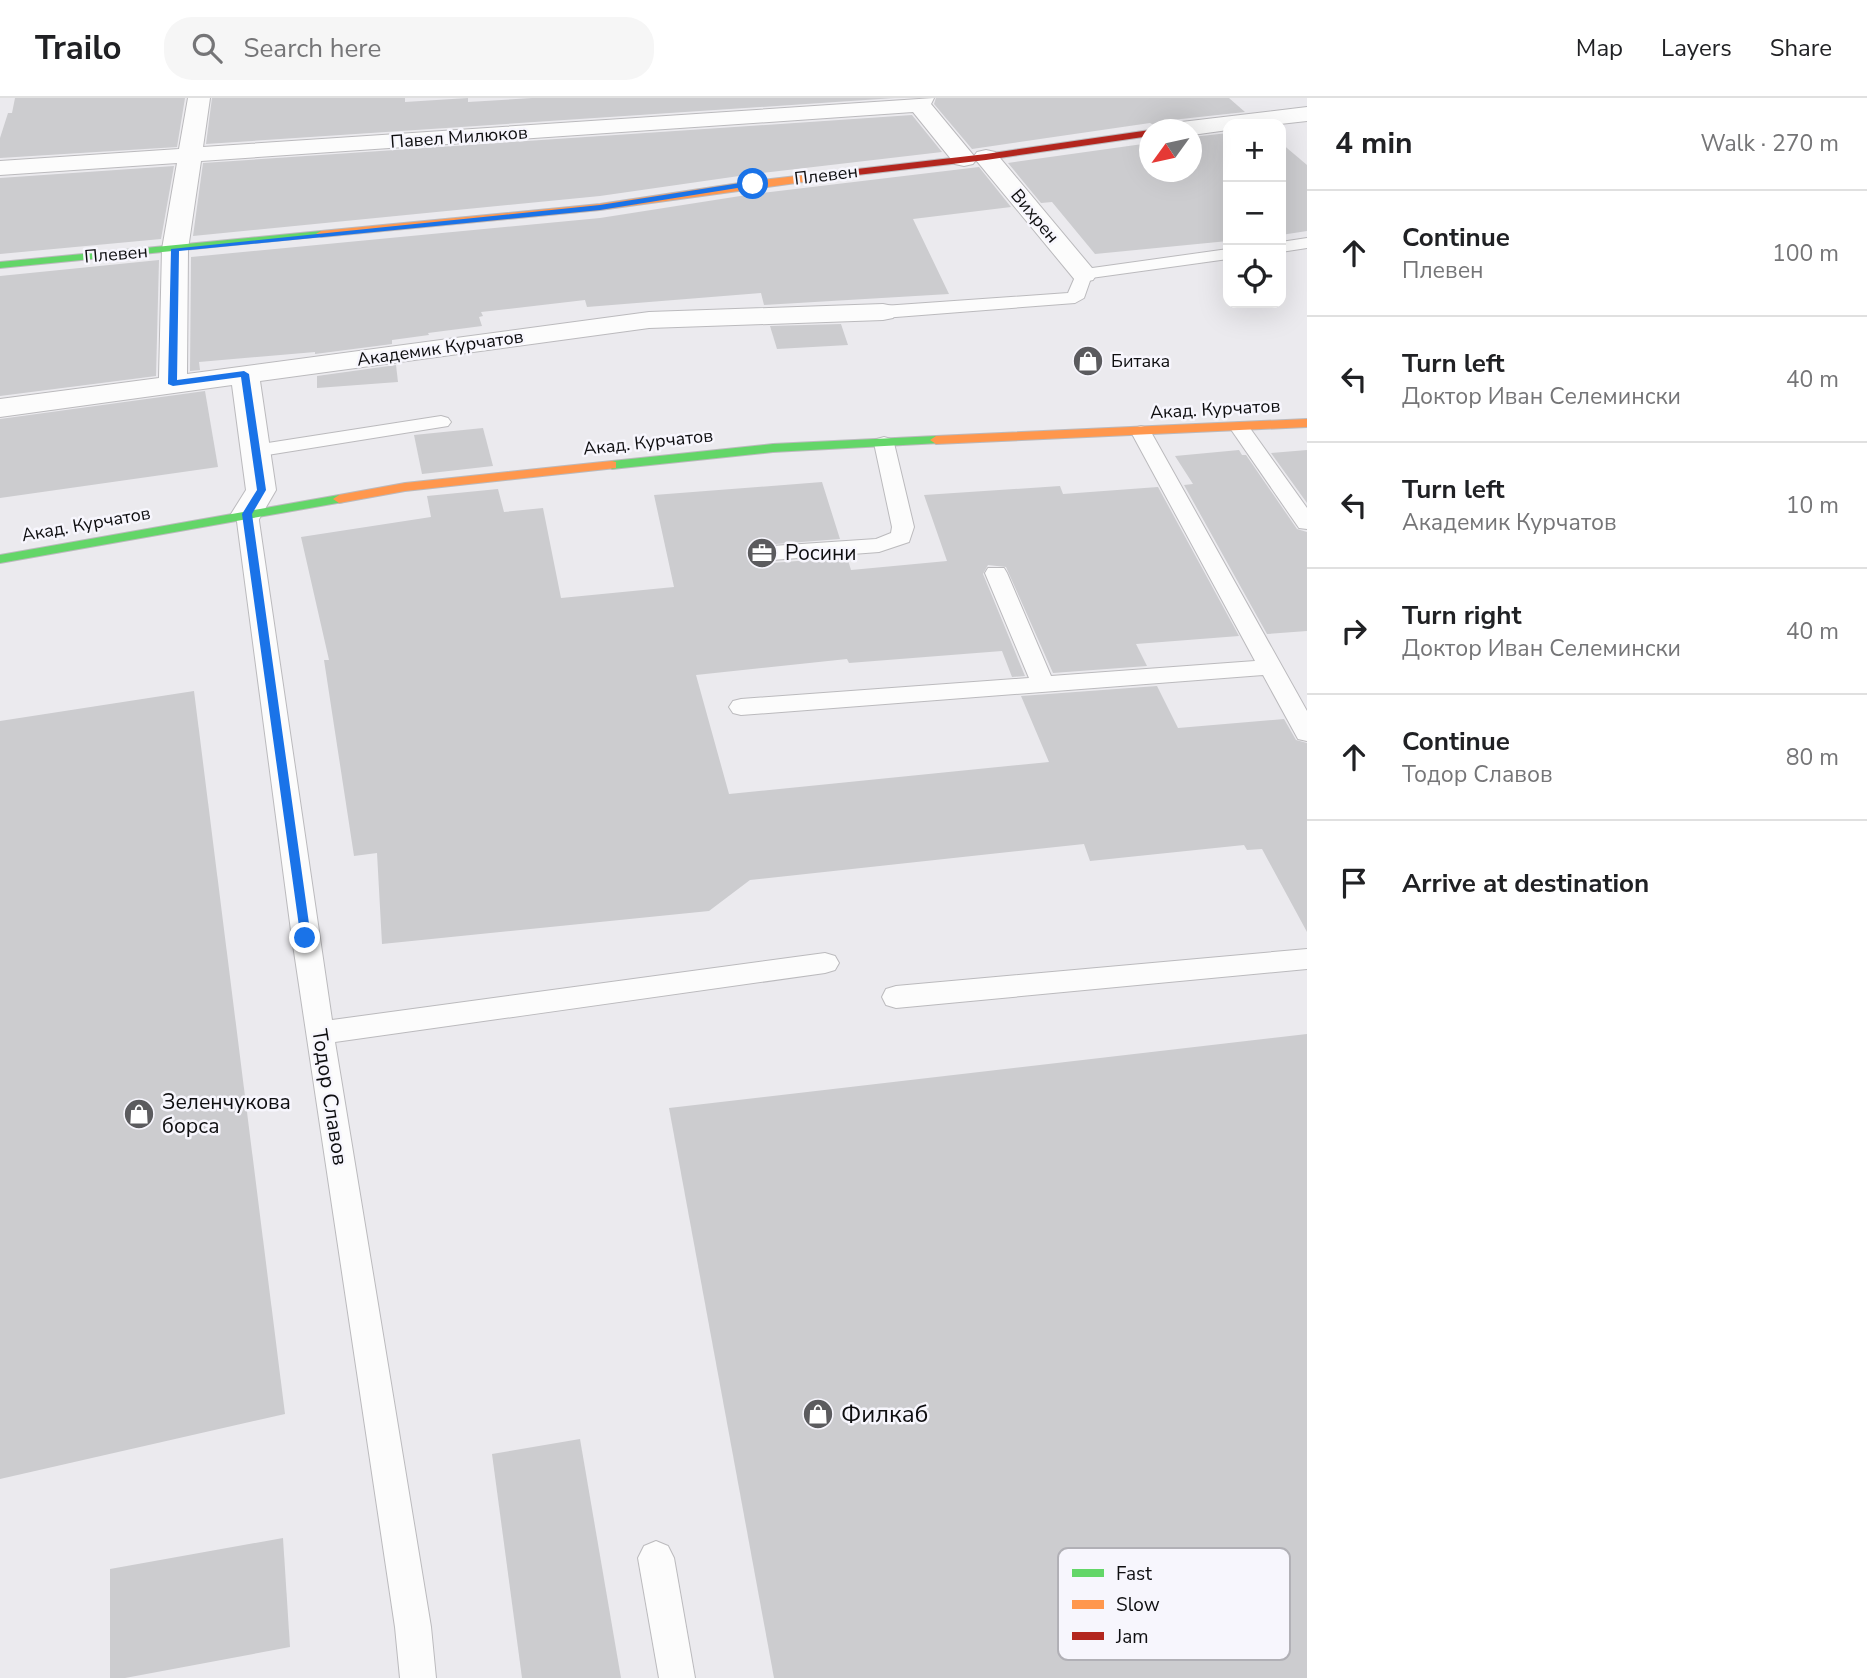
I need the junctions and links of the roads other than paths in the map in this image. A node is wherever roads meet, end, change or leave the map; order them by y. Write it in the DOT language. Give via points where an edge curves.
graph roads {
  1 [pos="199,98"];
  2 [pos="921,102"];
  3 [pos="1307,114"];
  4 [pos="1202,127"];
  5 [pos="1139,135"];
  6 [pos="190,156"];
  7 [pos="975,158"];
  8 [pos="0,168"];
  9 [pos="1307,243"];
  10 [pos="1286,246"];
  11 [pos="175,249"];
  12 [pos="1223,255"];
  13 [pos="0,265"];
  14 [pos="1084,274"];
  15 [pos="883,312"];
  16 [pos="244,374"];
  17 [pos="173,384"];
  18 [pos="0,408"];
  19 [pos="442,422"];
  20 [pos="1307,423"];
  21 [pos="1240,428"];
  22 [pos="1141,432"];
  23 [pos="884,443"];
  24 [pos="255,451"];
  25 [pos="247,514"];
  26 [pos="1307,523"];
  27 [pos="772,553"];
  28 [pos="0,559"];
  29 [pos="996,573"];
  30 [pos="1271,667"];
  31 [pos="1043,684"];
  32 [pos="741,707"];
  33 [pos="1307,733"];
  34 [pos="1307,959"];
  35 [pos="825,963"];
  36 [pos="896,997"];
  37 [pos="320,1034"];
  38 [pos="656,1558"];
  39 [pos="418,1678"];
  40 [pos="677,1678"];
  1 -- 6 [label="street"];
  2 -- 6 [label="street, Павел Милюков"];
  2 -- 7 [label="street, Вихрен"];
  3 -- 4 [label="street"];
  5 -- 7 [label="street, Плевен"];
  6 -- 8 [label="street, Павел Милюков"];
  6 -- 11 [label="street"];
  7 -- 11 [label="street, Плевен" via="600,207"];
  7 -- 14 [label="street, Вихрен"];
  9 -- 10 [label="lane"];
  11 -- 13 [label="street, Плевен"];
  11 -- 17 [label="street"];
  12 -- 14 [label="lane"];
  14 -- 15 [label="lane" via="1075,298"];
  15 -- 16 [label="street, Академик Курчатов" via="649,320"];
  16 -- 17 [label="street, Академик Курчатов"];
  16 -- 24 [label="street"];
  17 -- 18 [label="street, Академик Курчатов"];
  19 -- 24 [label="lane"];
  20 -- 21 [label="street, Акад. Курчатов"];
  21 -- 22 [label="street, Акад. Курчатов"];
  21 -- 26 [label="lane"];
  22 -- 23 [label="street, Акад. Курчатов"];
  22 -- 30 [label="lane"];
  23 -- 25 [label="street, Акад. Курчатов" via="774,448 419,486"];
  23 -- 27 [label="lane" via="903,527 901,537 879,545"];
  24 -- 25 [label="street" via="261,490"];
  25 -- 28 [label="street, Акад. Курчатов"];
  25 -- 37 [label="lane, Тодор Славов"];
  29 -- 31 [label="lane"];
  30 -- 31 [label="lane"];
  30 -- 33 [label="lane"];
  31 -- 32 [label="lane"];
  34 -- 36 [label="lane"];
  35 -- 37 [label="lane"];
  37 -- 39 [label="lane, Тодор Славов"];
  38 -- 40 [label="lane"];
}
